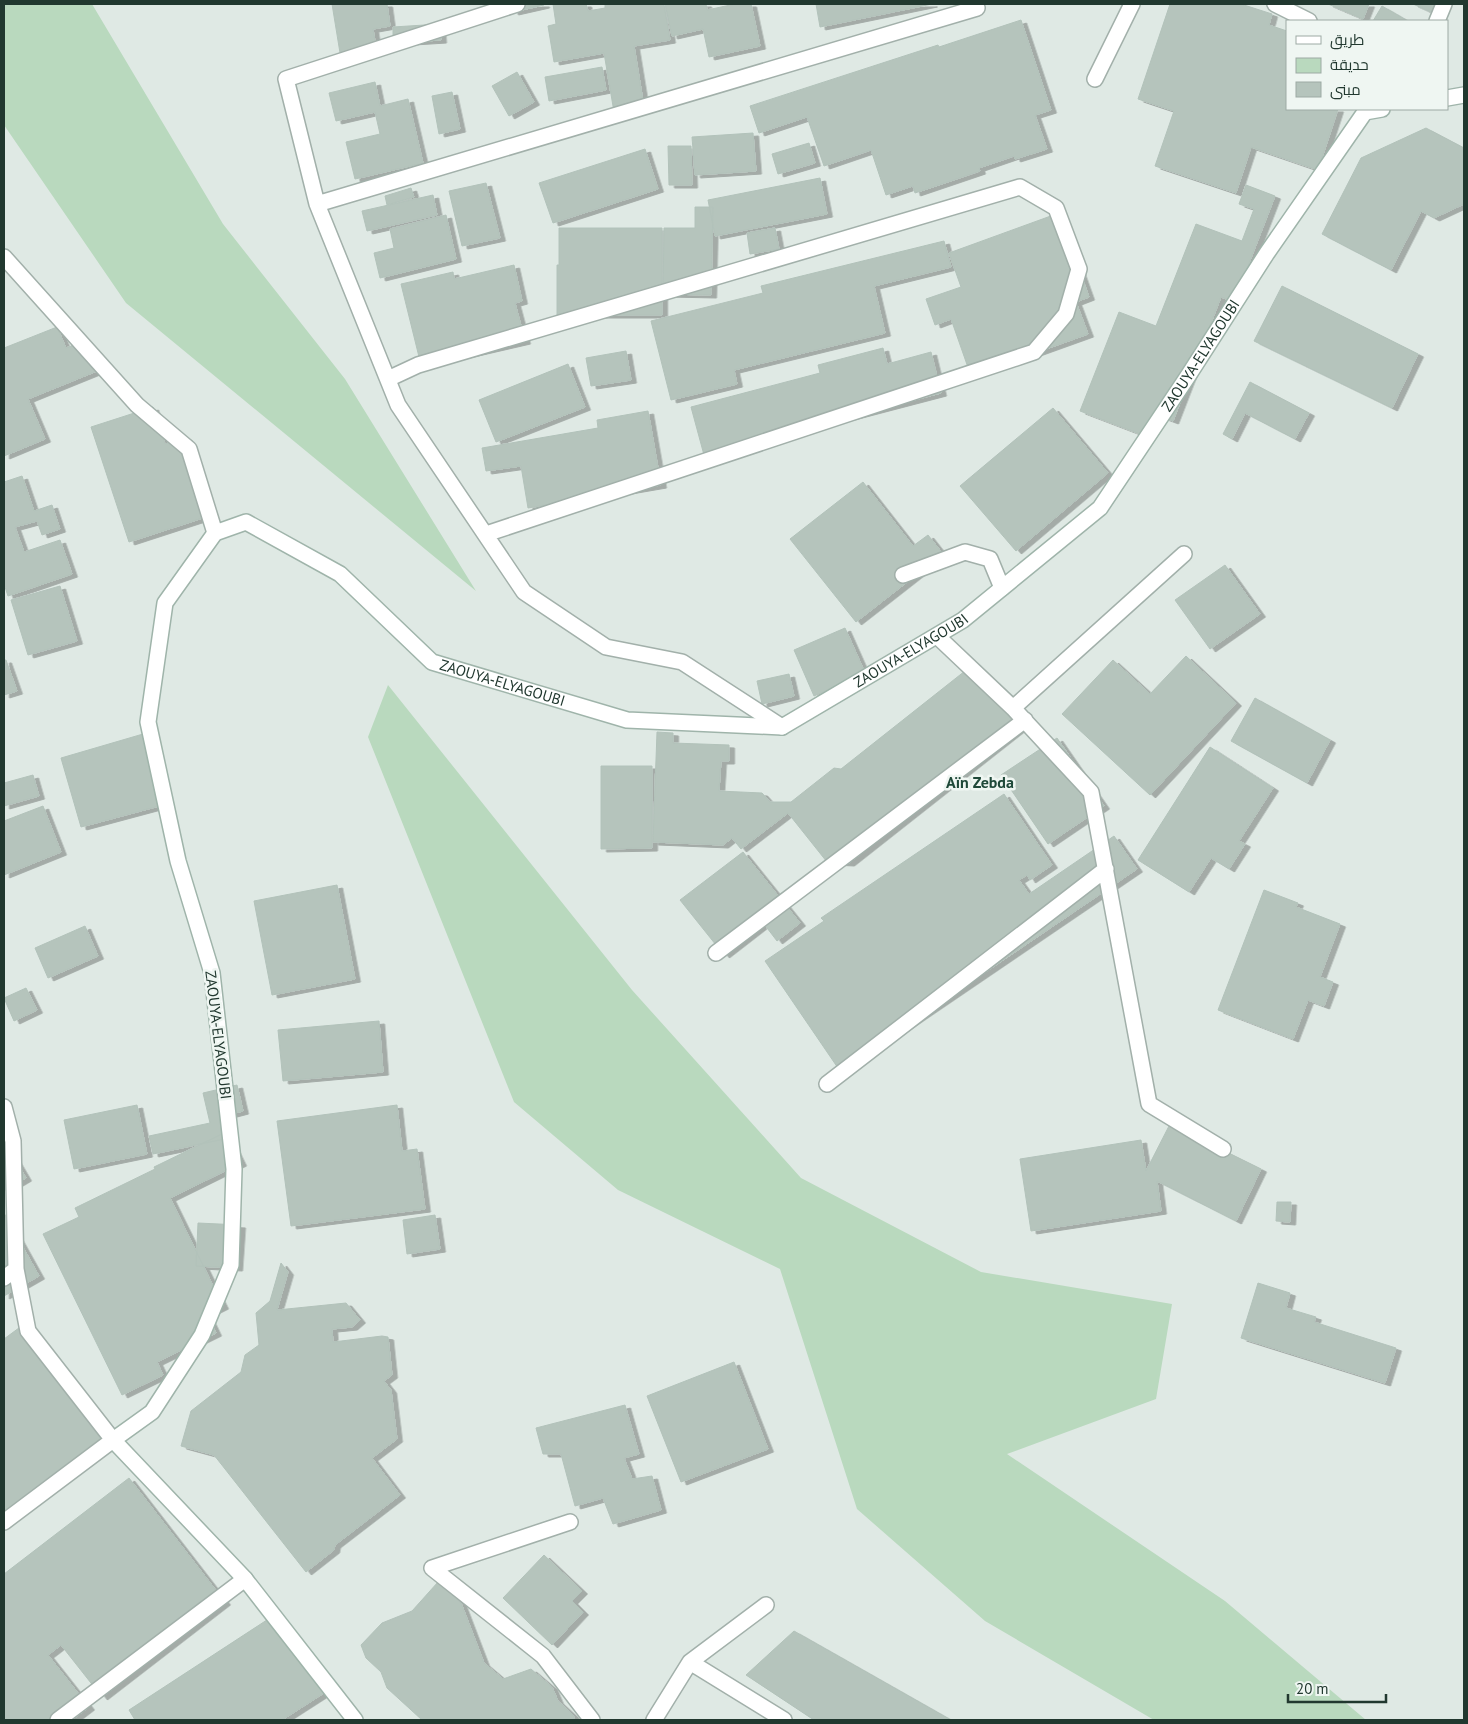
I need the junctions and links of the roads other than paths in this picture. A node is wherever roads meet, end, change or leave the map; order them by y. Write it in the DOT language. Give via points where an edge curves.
graph roads {
  1 [pos="517,4"];
  2 [pos="1132,4"];
  3 [pos="1278,4"];
  4 [pos="1444,4"];
  5 [pos="977,8"];
  6 [pos="1307,20"];
  7 [pos="1437,20"];
  8 [pos="1096,79"];
  9 [pos="1464,95"];
  10 [pos="1448,98"];
  11 [pos="1376,110"];
  12 [pos="317,204"];
  13 [pos="4,257"];
  14 [pos="388,379"];
  15 [pos="215,534"];
  16 [pos="486,534"];
  17 [pos="1184,554"];
  18 [pos="903,575"];
  19 [pos="1002,588"];
  20 [pos="937,636"];
  21 [pos="1014,708"];
  22 [pos="1025,720"];
  23 [pos="782,727"];
  24 [pos="1106,869"];
  25 [pos="716,953"];
  26 [pos="827,1084"];
  27 [pos="4,1107"];
  28 [pos="1223,1149"];
  29 [pos="16,1269"];
  30 [pos="4,1278"];
  31 [pos="113,1440"];
  32 [pos="4,1522"];
  33 [pos="570,1522"];
  34 [pos="245,1579"];
  35 [pos="766,1605"];
  36 [pos="690,1662"];
  37 [pos="58,1720"];
  38 [pos="355,1720"];
  39 [pos="592,1720"];
  40 [pos="654,1720"];
  41 [pos="784,1720"];
  1 -- 12 [label="street" via="286,79"];
  2 -- 8 [label="street"];
  3 -- 6 [label="street"];
  4 -- 7 [label="street"];
  5 -- 12 [label="street"];
  9 -- 10 [label="street"];
  11 -- 19 [label="street, ZAOUYA-ELYAGOUBI" via="1365,112 1267,253 1100,508"];
  12 -- 14 [label="street"];
  13 -- 15 [label="street" via="137,405 189,449"];
  14 -- 16 [label="street" via="398,405"];
  14 -- 16 [label="street" via="418,365 1020,187 1056,208 1079,269 1066,314 1034,352"];
  15 -- 23 [label="street, ZAOUYA-ELYAGOUBI" via="246,522 340,574 432,662 626,720"];
  15 -- 31 [label="street, ZAOUYA-ELYAGOUBI" via="165,603 148,722 178,861 212,972 234,1169 231,1265 202,1335 152,1412"];
  16 -- 23 [label="street" via="524,592 606,647 682,662"];
  17 -- 21 [label="street"];
  18 -- 19 [label="street" via="965,552 990,560"];
  19 -- 20 [label="street, ZAOUYA-ELYAGOUBI" via="963,620"];
  20 -- 21 [label="street"];
  20 -- 23 [label="street, ZAOUYA-ELYAGOUBI"];
  21 -- 22 [label="street"];
  22 -- 24 [label="street" via="1091,792"];
  22 -- 25 [label="street"];
  24 -- 26 [label="street"];
  24 -- 28 [label="street" via="1150,1104"];
  27 -- 29 [label="street" via="13,1141"];
  29 -- 30 [label="street"];
  29 -- 31 [label="street" via="28,1331"];
  31 -- 32 [label="street, ZAOUYA-ELYAGOUBI"];
  31 -- 34 [label="street"];
  33 -- 39 [label="street" via="432,1568 543,1656"];
  34 -- 37 [label="street"];
  34 -- 38 [label="street"];
  35 -- 36 [label="street"];
  36 -- 40 [label="street"];
  36 -- 41 [label="street"];
}
